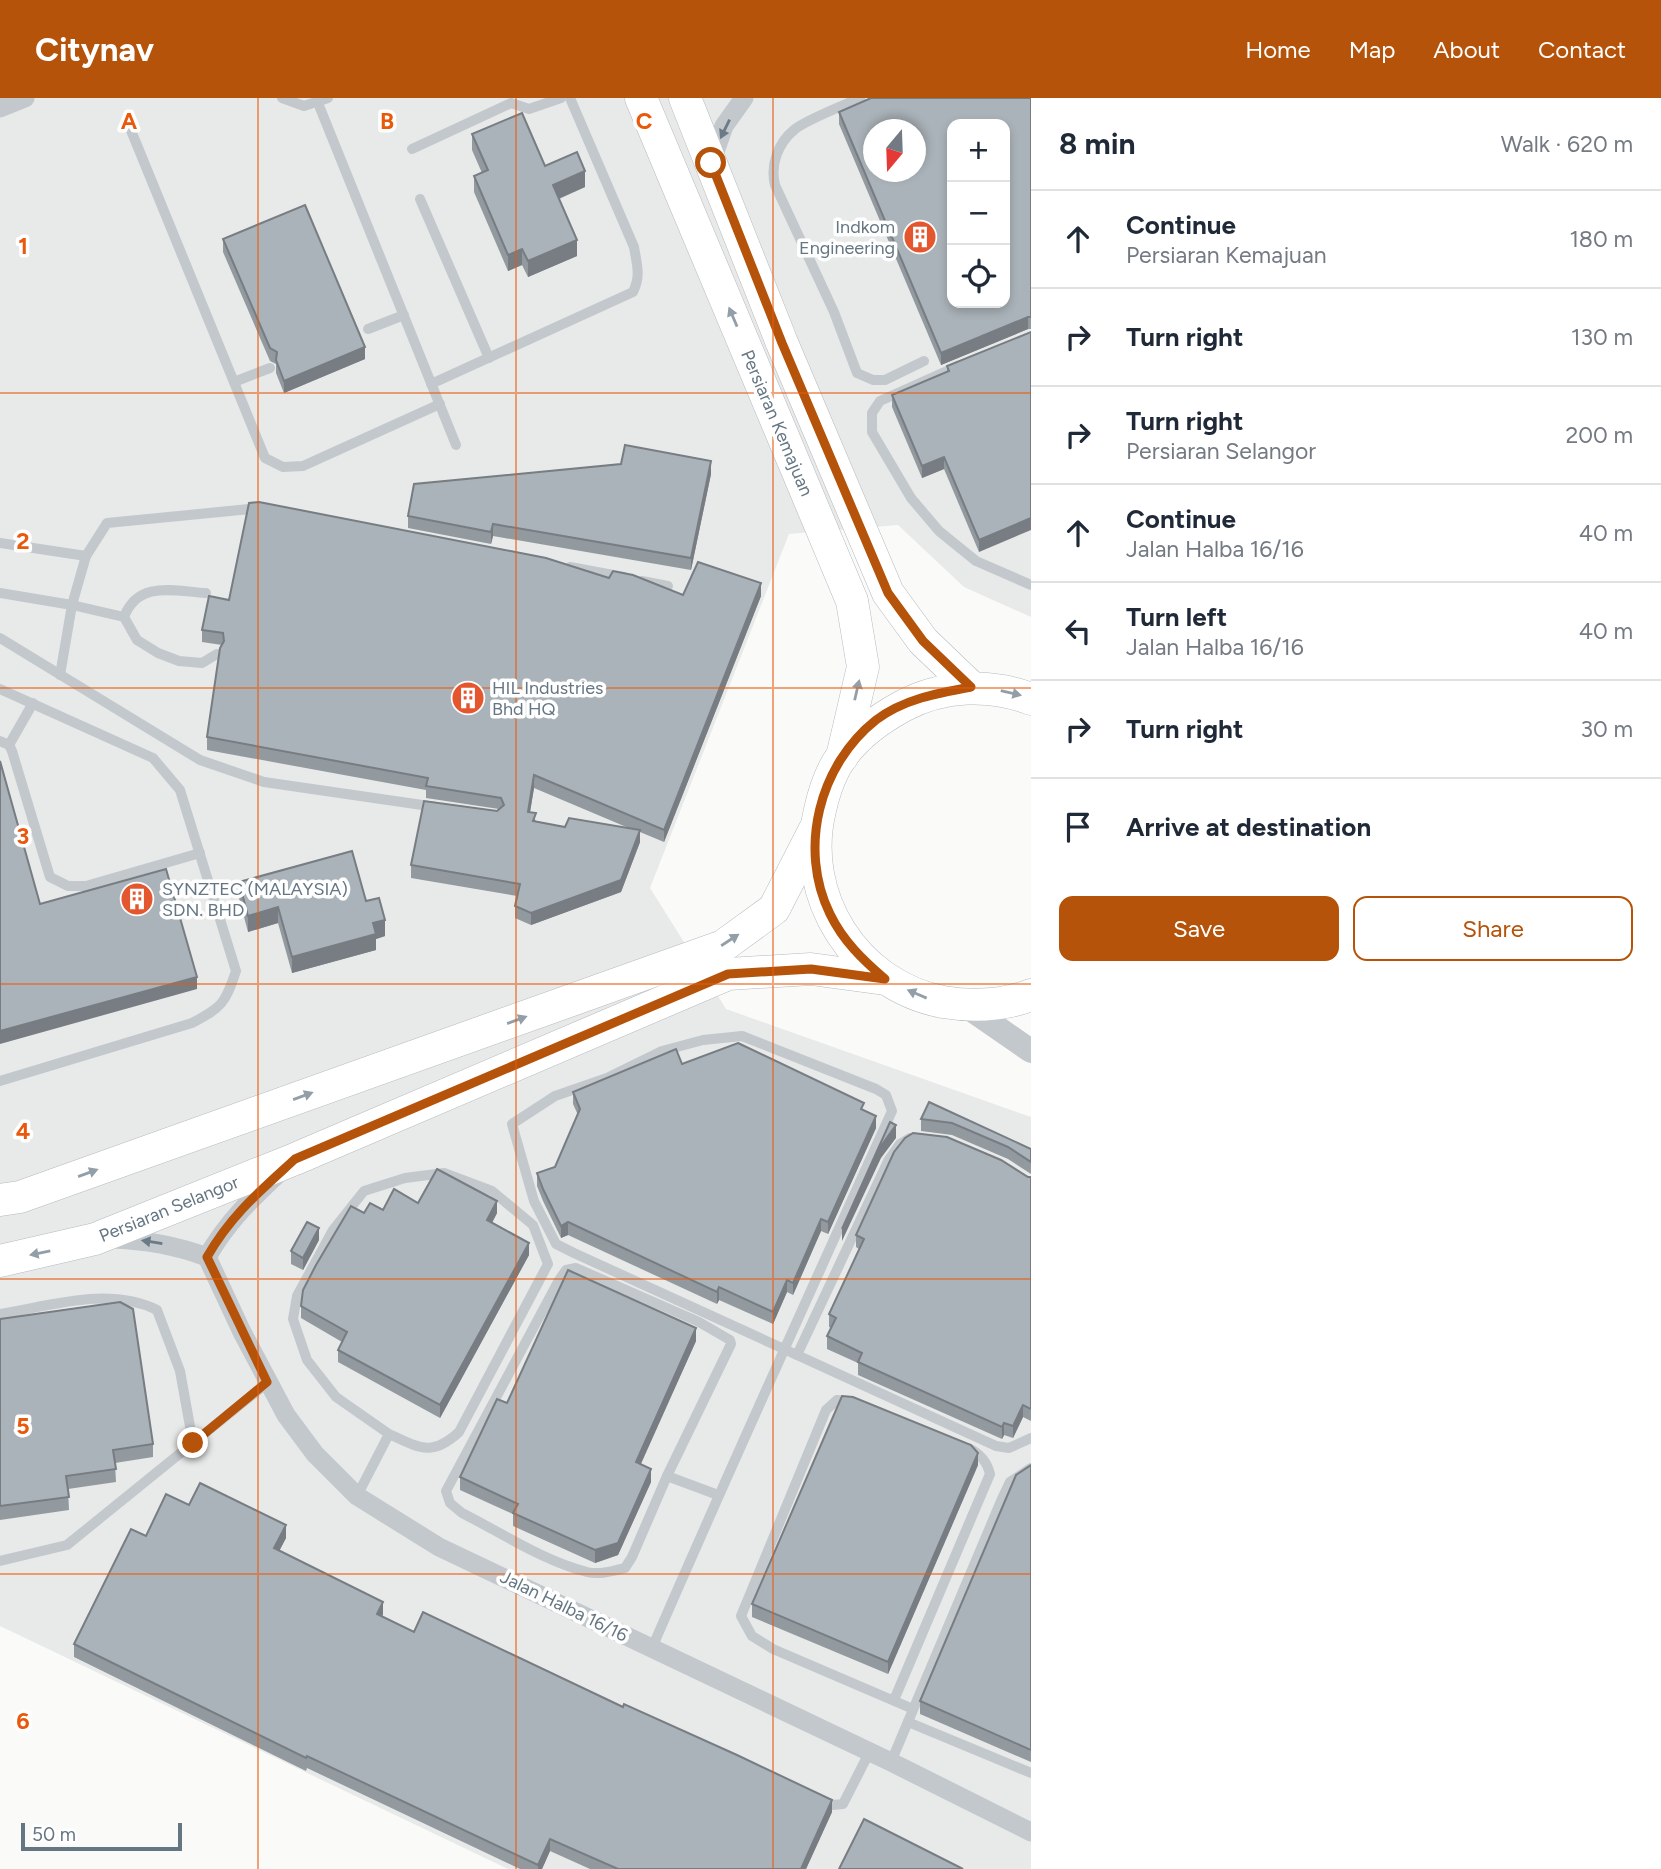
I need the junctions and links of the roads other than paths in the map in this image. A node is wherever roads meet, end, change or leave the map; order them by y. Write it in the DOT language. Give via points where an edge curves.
graph roads {
  1 [pos="25,98"];
  2 [pos="282,98"];
  3 [pos="561,98"];
  4 [pos="570,98"];
  5 [pos="640,98"];
  6 [pos="685,98"];
  7 [pos="744,98"];
  8 [pos="860,98"];
  9 [pos="323,100"];
  10 [pos="0,108"];
  11 [pos="130,128"];
  12 [pos="412,149"];
  13 [pos="711,163"];
  14 [pos="420,199"];
  15 [pos="404,315"];
  16 [pos="368,329"];
  17 [pos="489,358"];
  18 [pos="924,361"];
  19 [pos="968,361"];
  20 [pos="270,368"];
  21 [pos="234,382"];
  22 [pos="431,384"];
  23 [pos="440,404"];
  24 [pos="456,445"];
  25 [pos="272,510"];
  26 [pos="0,543"];
  27 [pos="86,556"];
  28 [pos="564,566"];
  29 [pos="1031,585"];
  30 [pos="668,586"];
  31 [pos="0,593"];
  32 [pos="206,593"];
  33 [pos="72,605"];
  34 [pos="124,617"];
  35 [pos="0,638"];
  36 [pos="217,654"];
  37 [pos="60,675"];
  38 [pos="971,687"];
  39 [pos="0,689"];
  40 [pos="1031,699"];
  41 [pos="33,703"];
  42 [pos="5,743"];
  43 [pos="842,757"];
  44 [pos="442,808"];
  45 [pos="815,829"];
  46 [pos="200,853"];
  47 [pos="885,979"];
  48 [pos="1031,995"];
  49 [pos="965,1006"];
  50 [pos="1031,1051"];
  51 [pos="0,1081"];
  52 [pos="924,1139"];
  53 [pos="295,1159"];
  54 [pos="0,1200"];
  55 [pos="95,1239"];
  56 [pos="207,1257"];
  57 [pos="0,1261"];
  58 [pos="0,1314"];
  59 [pos="784,1349"];
  60 [pos="797,1355"];
  61 [pos="267,1382"];
  62 [pos="856,1402"];
  63 [pos="389,1434"];
  64 [pos="1031,1438"];
  65 [pos="193,1443"];
  66 [pos="963,1446"];
  67 [pos="1031,1468"];
  68 [pos="667,1476"];
  69 [pos="718,1495"];
  70 [pos="357,1496"];
  71 [pos="0,1561"];
  72 [pos="652,1648"];
  73 [pos="894,1700"];
  74 [pos="913,1709"];
  75 [pos="908,1722"];
  76 [pos="869,1753"];
  77 [pos="891,1762"];
  78 [pos="1031,1773"];
  79 [pos="811,1795"];
  80 [pos="1031,1832"];
  1 -- 10 [label="street"];
  2 -- 9 [label="lane" via="304,106"];
  3 -- 12 [label="lane" via="529,109 511,103"];
  4 -- 17 [label="lane" via="634,247 638,282 632,292"];
  43 -- 5 [label="main road, Persiaran Kemajuan, one-way" via="863,667 852,601"];
  6 -- 13 [label="main road, Persiaran Kemajuan"];
  7 -- 13 [label="street, one-way" via="724,126"];
  8 -- 18 [label="lane" via="794,130 776,153 773,178 857,373 885,380"];
  9 -- 15 [label="lane"];
  11 -- 21 [label="lane"];
  13 -- 38 [label="main road, Persiaran Kemajuan" via="888,593 923,641"];
  14 -- 17 [label="lane"];
  15 -- 16 [label="lane"];
  15 -- 22 [label="lane"];
  17 -- 22 [label="lane"];
  19 -- 29 [label="lane" via="880,401 872,413 872,432 911,498 939,531 976,561"];
  20 -- 21 [label="lane"];
  21 -- 23 [label="lane" via="265,458 283,467 303,466"];
  22 -- 23 [label="lane"];
  23 -- 24 [label="lane"];
  25 -- 27 [label="lane" via="107,523"];
  26 -- 27 [label="lane"];
  27 -- 33 [label="lane"];
  28 -- 30 [label="lane"];
  31 -- 33 [label="lane"];
  32 -- 34 [label="lane" via="152,589 129,606"];
  33 -- 34 [label="lane"];
  33 -- 37 [label="lane"];
  34 -- 36 [label="lane" via="137,640 158,653 202,663"];
  35 -- 37 [label="lane"];
  37 -- 44 [label="lane" via="200,760 264,782"];
  38 -- 40 [label="main road, one-way" via="1014,692"];
  38 -- 43 [label="main road" via="921,696 876,720"];
  39 -- 41 [label="lane"];
  41 -- 42 [label="lane"];
  41 -- 46 [label="lane" via="153,758 180,790"];
  42 -- 46 [label="lane" via="50,877 68,886 86,886"];
  43 -- 45 [label="main road" via="824,792"];
  45 -- 47 [label="main road" via="816,873 829,914 853,950"];
  54 -- 45 [label="main road, one-way" via="723,946 774,909"];
  46 -- 51 [label="lane" via="236,971 220,1008 192,1023"];
  49 -- 47 [label="main road, one-way" via="923,998"];
  47 -- 53 [label="main road, Persiaran Selangor" via="811,969 728,974"];
  48 -- 49 [label="main road" via="1011,1003"];
  49 -- 50 [label="street"];
  52 -- 60 [label="lane" via="900,1144 888,1161"];
  53 -- 55 [label="main road, Persiaran Selangor"];
  53 -- 56 [label="street" via="247,1202"];
  56 -- 55 [label="street, one-way" via="143,1240"];
  55 -- 57 [label="main road, Persiaran Selangor, one-way"];
  56 -- 61 [label="street, Jalan Halba 16/16"];
  58 -- 65 [label="lane" via="96,1298 140,1302 157,1310 180,1371"];
  59 -- 59 [label="lane" via="892,1111 886,1095 742,1036 662,1051 607,1078 555,1096 512,1124 534,1201 556,1244"];
  59 -- 60 [label="lane"];
  59 -- 69 [label="lane"];
  60 -- 64 [label="lane" via="996,1446 1009,1447"];
  61 -- 65 [label="lane"];
  61 -- 70 [label="street, Jalan Halba 16/16" via="315,1454"];
  62 -- 73 [label="lane" via="837,1400 826,1410 741,1616 752,1636 773,1649"];
  63 -- 63 [label="lane" via="336,1397 307,1360 293,1319 297,1296 333,1230 364,1191 405,1178 444,1173 492,1191 533,1225 548,1264 459,1432 444,1446 418,1448"];
  63 -- 70 [label="lane"];
  65 -- 71 [label="lane" via="67,1545"];
  66 -- 73 [label="lane" via="975,1451 989,1474"];
  67 -- 74 [label="lane" via="1010,1482 1000,1501"];
  68 -- 68 [label="lane" via="632,1557 625,1568 611,1572 589,1573 550,1558 450,1503 446,1491 450,1480 566,1270 576,1268 730,1340"];
  68 -- 69 [label="lane"];
  69 -- 72 [label="lane"];
  70 -- 72 [label="street, Jalan Halba 16/16" via="439,1547"];
  72 -- 76 [label="street, Jalan Halba 16/16"];
  73 -- 74 [label="lane"];
  74 -- 75 [label="lane"];
  75 -- 77 [label="lane"];
  75 -- 78 [label="lane"];
  76 -- 77 [label="street, Jalan Halba 16/16"];
  76 -- 79 [label="lane" via="843,1804 833,1805"];
  77 -- 80 [label="street, Jalan Halba 16/16"];
}
